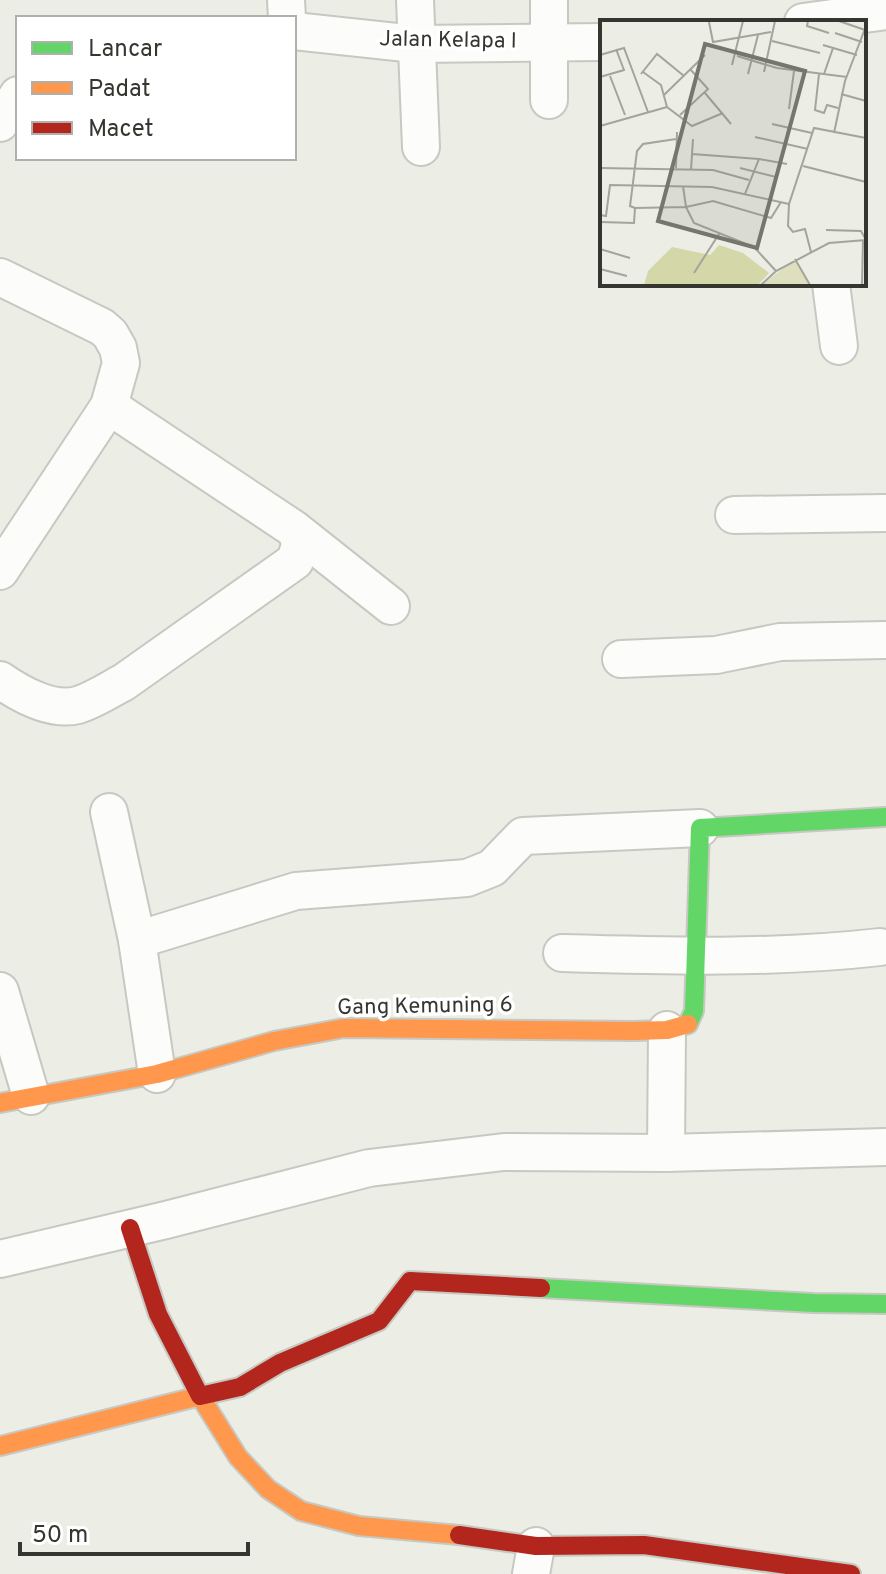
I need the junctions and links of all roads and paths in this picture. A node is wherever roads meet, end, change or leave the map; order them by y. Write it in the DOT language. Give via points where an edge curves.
graph roads {
  1 [pos="415,0"];
  2 [pos="549,0"];
  3 [pos="874,8"];
  4 [pos="813,20"];
  5 [pos="296,31"];
  6 [pos="600,42"];
  7 [pos="551,43"];
  8 [pos="415,44"];
  9 [pos="16,98"];
  10 [pos="549,100"];
  11 [pos="0,123"];
  12 [pos="421,147"];
  13 [pos="0,277"];
  14 [pos="831,286"];
  15 [pos="839,346"];
  16 [pos="109,406"];
  17 [pos="886,513"];
  18 [pos="734,515"];
  19 [pos="296,547"];
  20 [pos="0,571"];
  21 [pos="391,606"];
  22 [pos="886,640"];
  23 [pos="621,659"];
  24 [pos="0,680"];
  25 [pos="109,812"];
  26 [pos="886,817"];
  27 [pos="700,828"];
  28 [pos="137,940"];
  29 [pos="880,947"];
  30 [pos="562,953"];
  31 [pos="697,957"];
  32 [pos="0,991"];
  33 [pos="667,1030"];
  34 [pos="157,1074"];
  35 [pos="16,1100"];
  36 [pos="886,1147"];
  37 [pos="666,1153"];
  38 [pos="130,1228"];
  39 [pos="0,1259"];
  40 [pos="886,1304"];
  41 [pos="200,1396"];
  42 [pos="0,1446"];
  43 [pos="533,1560"];
  44 [pos="851,1574"];
  1 -- 8 [label="street"];
  2 -- 7 [label="street"];
  3 -- 4 [label="street"];
  5 -- 8 [label="street, Jalan Kelapa I"];
  6 -- 7 [label="street, Jalan Kelapa I"];
  7 -- 8 [label="street, Jalan Kelapa I"];
  7 -- 10 [label="street"];
  8 -- 12 [label="street"];
  9 -- 11 [label="street"];
  13 -- 16 [label="street" via="110,334 121,363"];
  14 -- 15 [label="street"];
  16 -- 19 [label="street"];
  16 -- 20 [label="street"];
  17 -- 18 [label="street"];
  19 -- 21 [label="street"];
  19 -- 24 [label="street" via="124,682 74,706 41,702"];
  22 -- 23 [label="street" via="780,642 716,655"];
  25 -- 28 [label="street"];
  26 -- 27 [label="street"];
  27 -- 28 [label="street" via="523,836 492,868 467,878 296,891"];
  27 -- 31 [label="street"];
  28 -- 34 [label="street"];
  29 -- 31 [label="street"];
  30 -- 31 [label="street"];
  31 -- 33 [label="street" via="693,1018 690,1024"];
  32 -- 35 [label="street"];
  33 -- 34 [label="street, Gang Kemuning 6" via="344,1028 274,1041"];
  33 -- 37 [label="street"];
  34 -- 35 [label="street, Gang Kemuning 6"];
  36 -- 37 [label="street"];
  37 -- 38 [label="street" via="504,1152 369,1168"];
  38 -- 39 [label="street"];
  38 -- 41 [label="street" via="158,1314"];
  40 -- 41 [label="street" via="410,1281 379,1321 280,1363 240,1387"];
  41 -- 42 [label="street"];
  41 -- 43 [label="street" via="238,1457 268,1489 301,1511 359,1526 464,1535"];
  43 -- 44 [label="street" via="644,1545"];
}
